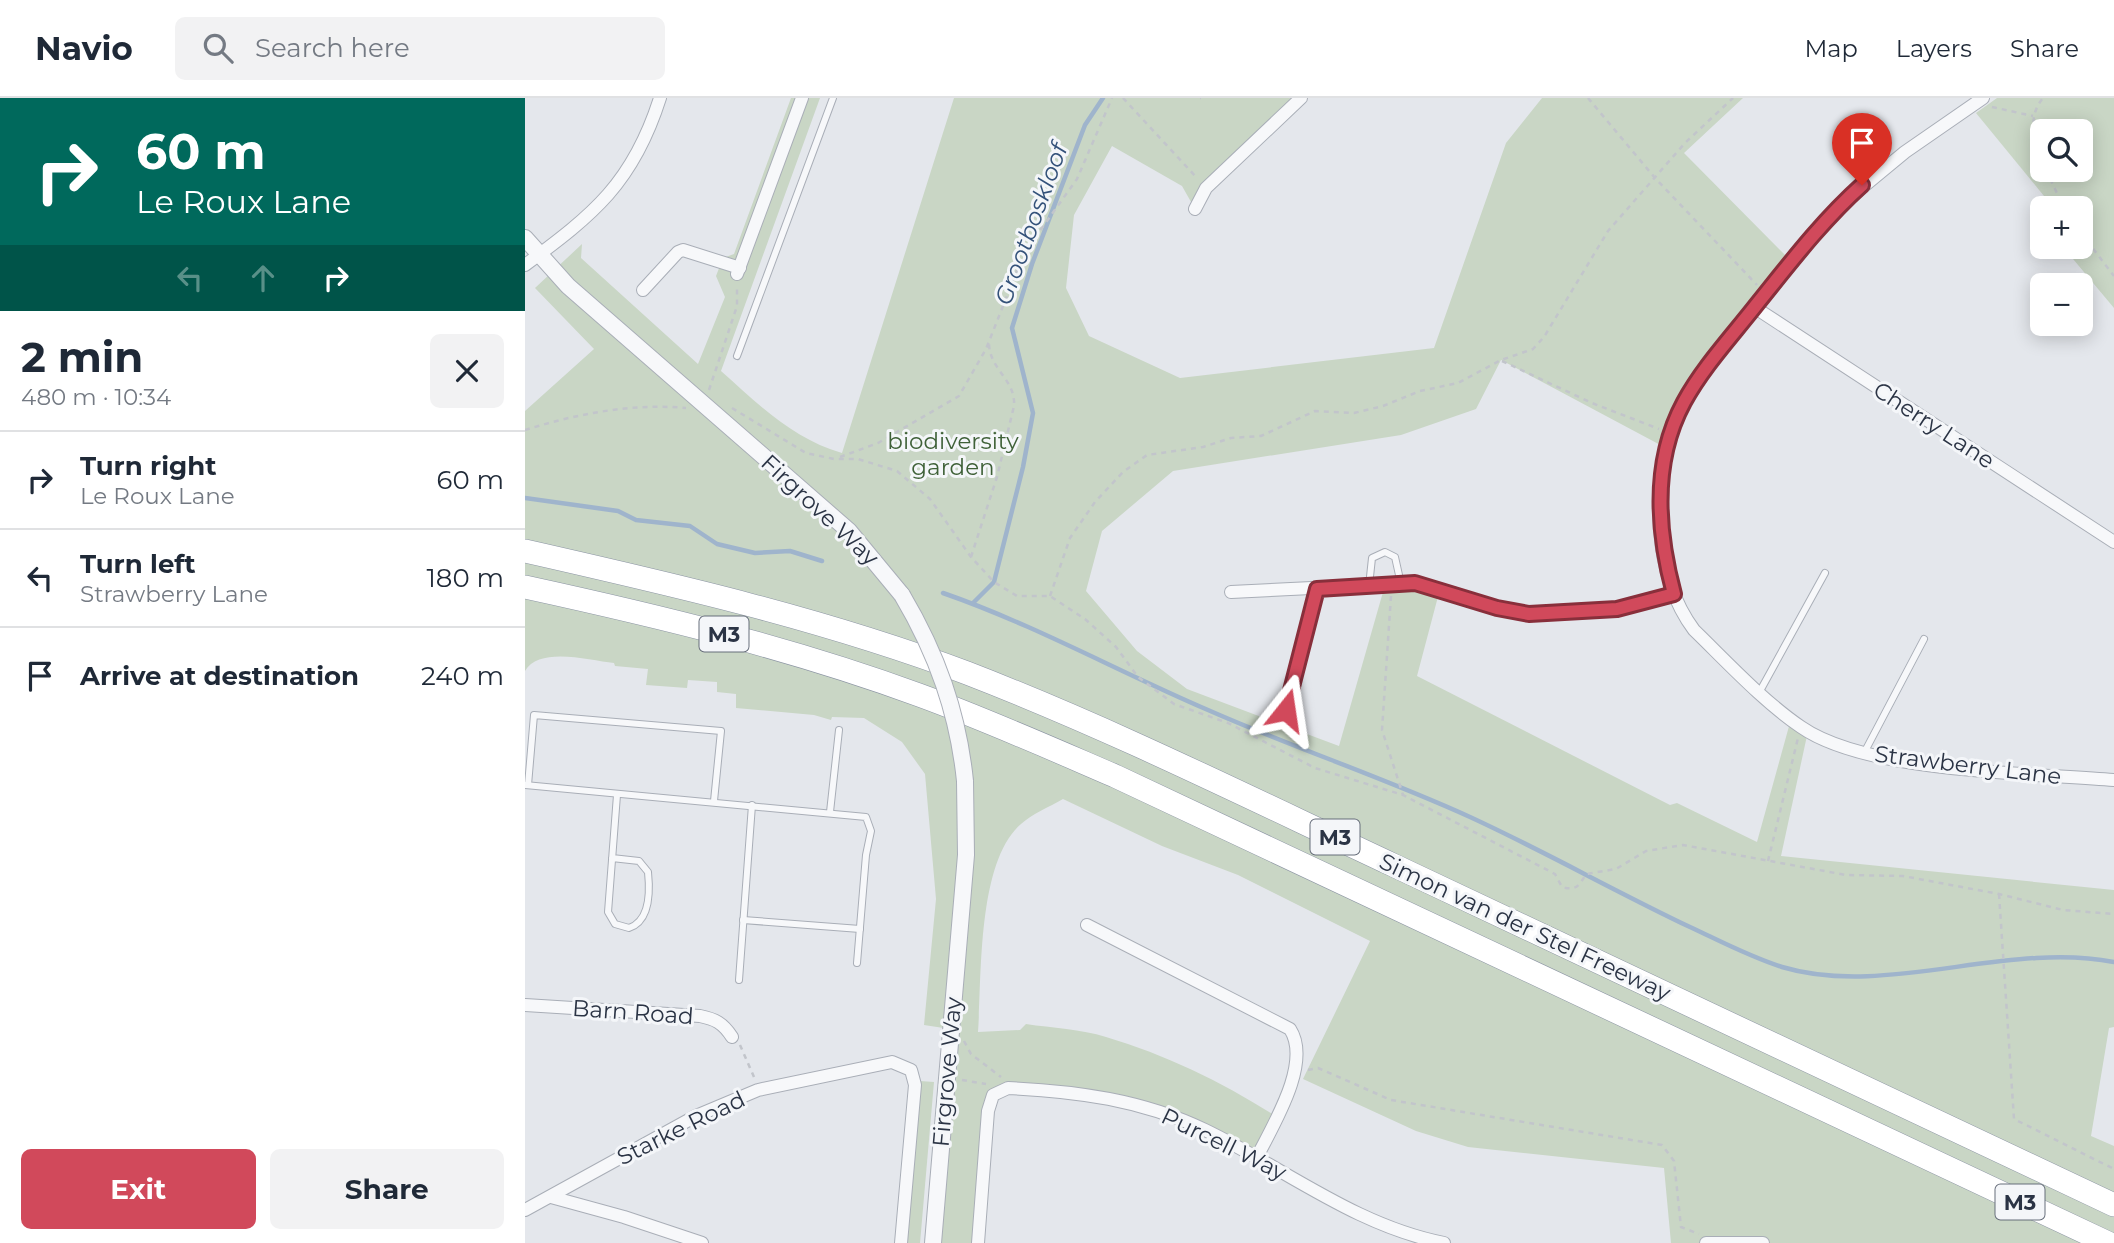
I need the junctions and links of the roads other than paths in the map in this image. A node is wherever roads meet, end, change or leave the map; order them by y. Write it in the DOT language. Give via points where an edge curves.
graph roads {
  1 [pos="660,98"];
  2 [pos="802,98"];
  3 [pos="833,98"];
  4 [pos="1301,98"];
  5 [pos="1979,101"];
  6 [pos="1195,209"];
  7 [pos="525,238"];
  8 [pos="540,254"];
  9 [pos="525,265"];
  10 [pos="643,290"];
  11 [pos="1754,307"];
  12 [pos="737,356"];
  13 [pos="2114,542"];
  14 [pos="525,551"];
  15 [pos="1825,573"];
  16 [pos="1396,584"];
  17 [pos="1369,586"];
  18 [pos="525,587"];
  19 [pos="1317,589"];
  20 [pos="1231,592"];
  21 [pos="1674,594"];
  22 [pos="1923,639"];
  23 [pos="1760,691"];
  24 [pos="1286,710"];
  25 [pos="839,730"];
  26 [pos="1864,753"];
  27 [pos="2114,780"];
  28 [pos="526,785"];
  29 [pos="617,794"];
  30 [pos="715,801"];
  31 [pos="752,805"];
  32 [pos="831,812"];
  33 [pos="612,858"];
  34 [pos="743,920"];
  35 [pos="1087,925"];
  36 [pos="860,929"];
  37 [pos="857,963"];
  38 [pos="739,980"];
  39 [pos="525,1005"];
  40 [pos="732,1037"];
  41 [pos="1257,1157"];
  42 [pos="1931,1161"];
  43 [pos="551,1197"];
  44 [pos="2114,1205"];
  45 [pos="525,1210"];
  46 [pos="702,1243"];
  47 [pos="901,1243"];
  48 [pos="933,1243"];
  49 [pos="978,1243"];
  50 [pos="1444,1243"];
  51 [pos="1706,1243"];
  52 [pos="1718,1243"];
  53 [pos="1763,1243"];
  54 [pos="2076,1243"];
  55 [pos="2108,1243"];
  1 -- 8 [label="street" via="641,149 614,191"];
  2 -- 10 [label="street" via="738,271 683,250"];
  3 -- 12 [label="lane"];
  4 -- 6 [label="street" via="1206,188"];
  5 -- 11 [label="street, Strawberry Lane" via="1905,152 1836,209"];
  7 -- 8 [label="street, Firgrove Way"];
  8 -- 9 [label="street"];
  8 -- 48 [label="street, Firgrove Way, bridge" via="568,286 849,531 902,595 941,671 955,718 965,781 966,855"];
  11 -- 13 [label="street, Cherry Lane"];
  11 -- 21 [label="street, Strawberry Lane" via="1703,372 1674,422 1660,503"];
  14 -- 44 [label="highway, Simon van der Stel Freeway / M3" via="779,611 1027,698 1423,878"];
  15 -- 23 [label="lane"];
  16 -- 17 [label="street"];
  16 -- 17 [label="lane" via="1395,557 1385,552 1372,558"];
  16 -- 21 [label="street" via="1415,583 1529,614 1617,609"];
  17 -- 19 [label="street"];
  18 -- 42 [label="highway, Simon van der Stel Freeway / M3" via="814,660 1000,727 1115,776"];
  19 -- 20 [label="street"];
  19 -- 24 [label="lane"];
  21 -- 23 [label="street, Strawberry Lane" via="1694,630"];
  22 -- 26 [label="lane"];
  23 -- 26 [label="street, Strawberry Lane" via="1801,728"];
  25 -- 32 [label="lane"];
  26 -- 27 [label="street, Strawberry Lane" via="1914,763"];
  28 -- 29 [label="lane"];
  28 -- 30 [label="lane" via="534,715 721,731"];
  29 -- 30 [label="lane"];
  29 -- 33 [label="lane"];
  30 -- 31 [label="lane"];
  31 -- 32 [label="lane"];
  31 -- 34 [label="lane"];
  32 -- 36 [label="lane" via="860,815 871,822"];
  33 -- 33 [label="lane" via="608,912 615,924 629,928 642,920 648,872 639,861"];
  34 -- 36 [label="lane"];
  34 -- 38 [label="lane"];
  35 -- 41 [label="street" via="1290,1029 1297,1044 1295,1070"];
  36 -- 37 [label="lane"];
  39 -- 40 [label="street, Barn Road" via="700,1016 714,1019"];
  41 -- 49 [label="street, Purcell Way" via="1203,1129 1147,1108 1089,1095 1008,1088 993,1095 988,1111"];
  41 -- 50 [label="street, Purcell Way" via="1361,1216"];
  42 -- 54 [label="highway" via="1974,1190"];
  42 -- 55 [label="highway, Simon van der Stel Freeway / M3"];
  43 -- 45 [label="street, Starke Road"];
  43 -- 46 [label="street"];
  43 -- 47 [label="street, Starke Road" via="696,1116 758,1090 891,1062 911,1070 915,1085"];
  51 -- 52 [label="street"];
  52 -- 53 [label="street"];
}
